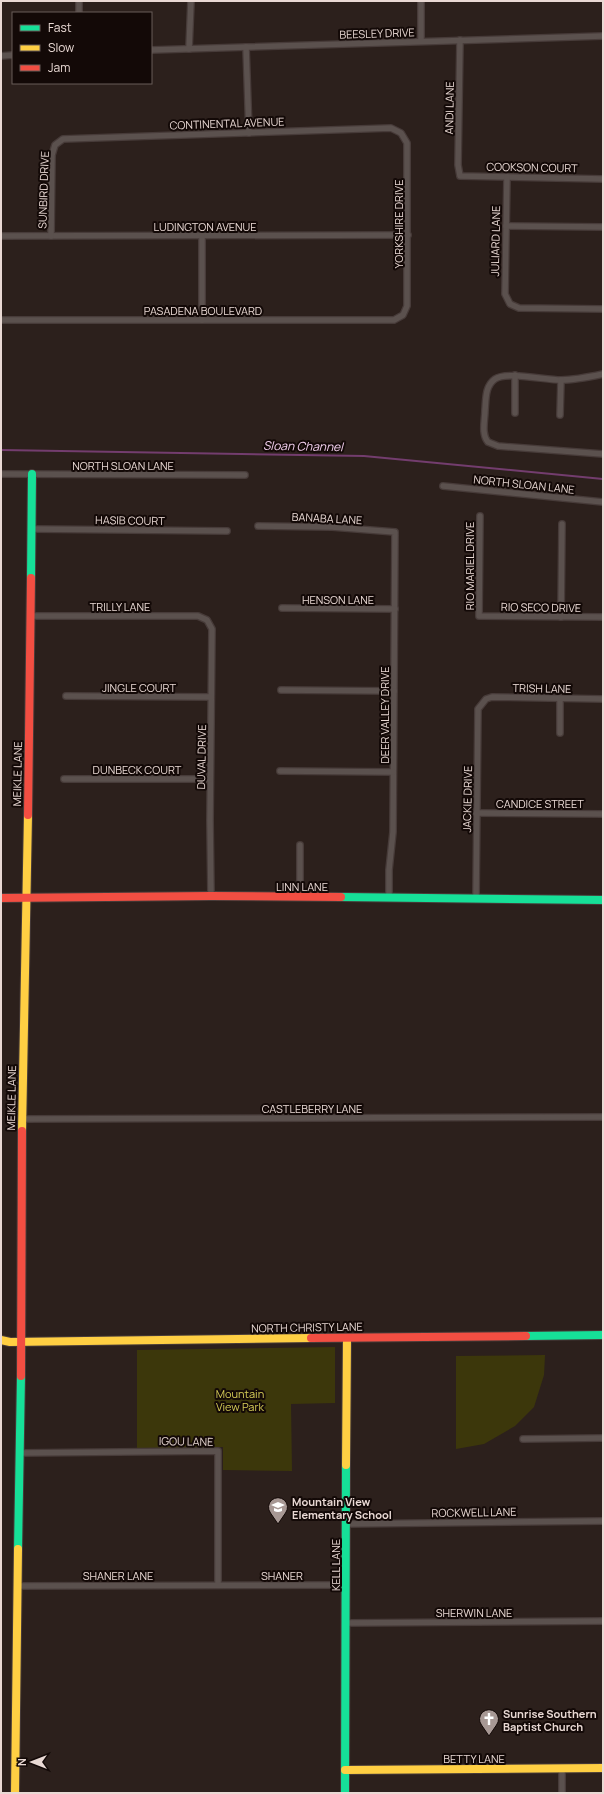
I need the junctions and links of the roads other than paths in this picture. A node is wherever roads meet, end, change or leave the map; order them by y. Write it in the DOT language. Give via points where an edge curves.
graph roads {
  1 [pos="80,1"];
  2 [pos="191,1"];
  3 [pos="421,1"];
  4 [pos="79,12"];
  5 [pos="603,36"];
  6 [pos="460,40"];
  7 [pos="421,41"];
  8 [pos="246,47"];
  9 [pos="189,49"];
  10 [pos="152,50"];
  11 [pos="12,55"];
  12 [pos="1,56"];
  13 [pos="249,133"];
  14 [pos="401,133"];
  15 [pos="55,145"];
  16 [pos="460,176"];
  17 [pos="506,177"];
  18 [pos="603,179"];
  19 [pos="506,226"];
  20 [pos="603,227"];
  21 [pos="408,235"];
  22 [pos="1,236"];
  23 [pos="51,236"];
  24 [pos="202,236"];
  25 [pos="603,308"];
  26 [pos="403,315"];
  27 [pos="1,320"];
  28 [pos="202,320"];
  29 [pos="603,374"];
  30 [pos="515,375"];
  31 [pos="561,380"];
  32 [pos="515,413"];
  33 [pos="560,416"];
  34 [pos="603,454"];
  35 [pos="1,474"];
  36 [pos="32,474"];
  37 [pos="245,475"];
  38 [pos="443,486"];
  39 [pos="603,502"];
  40 [pos="480,516"];
  41 [pos="562,524"];
  42 [pos="258,526"];
  43 [pos="32,529"];
  44 [pos="227,531"];
  45 [pos="395,532"];
  46 [pos="282,608"];
  47 [pos="395,609"];
  48 [pos="31,616"];
  49 [pos="479,616"];
  50 [pos="561,617"];
  51 [pos="603,618"];
  52 [pos="207,620"];
  53 [pos="281,690"];
  54 [pos="394,691"];
  55 [pos="66,696"];
  56 [pos="212,697"];
  57 [pos="560,698"];
  58 [pos="603,699"];
  59 [pos="483,702"];
  60 [pos="560,733"];
  61 [pos="280,771"];
  62 [pos="393,772"];
  63 [pos="64,778"];
  64 [pos="210,779"];
  65 [pos="476,813"];
  66 [pos="603,814"];
  67 [pos="300,845"];
  68 [pos="211,896"];
  69 [pos="300,897"];
  70 [pos="1,898"];
  71 [pos="27,898"];
  72 [pos="389,898"];
  73 [pos="476,898"];
  74 [pos="603,900"];
  75 [pos="603,1117"];
  76 [pos="22,1119"];
  77 [pos="603,1335"];
  78 [pos="347,1338"];
  79 [pos="1,1340"];
  80 [pos="10,1342"];
  81 [pos="21,1342"];
  82 [pos="1,1345"];
  83 [pos="603,1438"];
  84 [pos="524,1439"];
  85 [pos="19,1453"];
  86 [pos="603,1520"];
  87 [pos="345,1524"];
  88 [pos="218,1585"];
  89 [pos="346,1585"];
  90 [pos="18,1586"];
  91 [pos="603,1621"];
  92 [pos="346,1623"];
  93 [pos="562,1768"];
  94 [pos="603,1768"];
  95 [pos="345,1770"];
  96 [pos="15,1793"];
  97 [pos="345,1793"];
  98 [pos="562,1793"];
  1 -- 4 [label="street"];
  2 -- 9 [label="street"];
  3 -- 7 [label="street"];
  5 -- 6 [label="street, BEESLEY DRIVE"];
  6 -- 7 [label="street, BEESLEY DRIVE"];
  6 -- 16 [label="street, ANDI LANE"];
  7 -- 8 [label="street, BEESLEY DRIVE"];
  8 -- 9 [label="street, BEESLEY DRIVE"];
  8 -- 13 [label="street"];
  9 -- 10 [label="street, BEESLEY DRIVE"];
  11 -- 12 [label="street"];
  13 -- 14 [label="street, CONTINENTAL AVENUE" via="391,128"];
  13 -- 15 [label="street, CONTINENTAL AVENUE" via="63,139"];
  14 -- 21 [label="street, YORKSHIRE DRIVE" via="407,143"];
  15 -- 23 [label="street, SUNBIRD DRIVE" via="52,155"];
  16 -- 17 [label="street, COOKSON COURT"];
  17 -- 18 [label="street, COOKSON COURT"];
  17 -- 19 [label="street, JULIARD LANE"];
  19 -- 20 [label="street"];
  19 -- 25 [label="street, JULIARD LANE" via="505,294 510,304 519,308"];
  21 -- 24 [label="street, LUDINGTON AVENUE"];
  21 -- 26 [label="street, YORKSHIRE DRIVE" via="408,306"];
  22 -- 23 [label="street, LUDINGTON AVENUE"];
  23 -- 24 [label="street, LUDINGTON AVENUE"];
  24 -- 28 [label="street"];
  26 -- 28 [label="street, PASADENA BOULEVARD" via="394,320"];
  27 -- 28 [label="street, PASADENA BOULEVARD"];
  29 -- 31 [label="street"];
  30 -- 31 [label="street"];
  30 -- 32 [label="street"];
  30 -- 34 [label="street" via="501,376 488,386 484,433 491,444"];
  31 -- 33 [label="street"];
  35 -- 36 [label="street, NORTH SLOAN LANE"];
  36 -- 37 [label="street, NORTH SLOAN LANE"];
  36 -- 43 [label="street, MEIKLE LANE"];
  38 -- 39 [label="street, NORTH SLOAN LANE"];
  40 -- 49 [label="street, RIO MARIEL DRIVE"];
  41 -- 50 [label="street"];
  42 -- 45 [label="street, BANABA LANE" via="332,527"];
  43 -- 44 [label="street, HASIB COURT"];
  43 -- 48 [label="street, MEIKLE LANE"];
  45 -- 47 [label="street, DEER VALLEY DRIVE"];
  46 -- 47 [label="street, HENSON LANE"];
  47 -- 54 [label="street, DEER VALLEY DRIVE"];
  48 -- 52 [label="street, TRILLY LANE" via="198,616"];
  48 -- 71 [label="street, MEIKLE LANE"];
  49 -- 50 [label="street, RIO SECO DRIVE"];
  50 -- 51 [label="street, RIO SECO DRIVE"];
  52 -- 56 [label="street, DUVAL DRIVE" via="212,629"];
  53 -- 54 [label="street"];
  54 -- 62 [label="street, DEER VALLEY DRIVE"];
  55 -- 56 [label="street, JINGLE COURT"];
  56 -- 64 [label="street, DUVAL DRIVE"];
  57 -- 58 [label="street, TRISH LANE"];
  57 -- 59 [label="street, TRISH LANE" via="492,697"];
  57 -- 60 [label="street"];
  59 -- 65 [label="street, JACKIE DRIVE" via="478,709"];
  61 -- 62 [label="street"];
  62 -- 72 [label="street, DEER VALLEY DRIVE"];
  63 -- 64 [label="street, DUNBECK COURT"];
  64 -- 68 [label="street, DUVAL DRIVE"];
  65 -- 66 [label="street, CANDICE STREET"];
  65 -- 73 [label="street, JACKIE DRIVE"];
  67 -- 69 [label="street"];
  68 -- 69 [label="street, LINN LANE"];
  68 -- 71 [label="street, LINN LANE"];
  69 -- 72 [label="street, LINN LANE"];
  70 -- 71 [label="street, LINN LANE"];
  71 -- 76 [label="street, MEIKLE LANE"];
  72 -- 73 [label="street, LINN LANE"];
  73 -- 74 [label="street, LINN LANE"];
  75 -- 76 [label="street, CASTLEBERRY LANE"];
  76 -- 81 [label="street, MEIKLE LANE"];
  77 -- 78 [label="street, NORTH CHRISTY LANE"];
  78 -- 81 [label="street, NORTH CHRISTY LANE"];
  78 -- 87 [label="street, KELL LANE"];
  79 -- 80 [label="street, NORTH CHRISTY LANE"];
  80 -- 81 [label="street, NORTH CHRISTY LANE"];
  80 -- 82 [label="street, NORTH CHRISTY LANE"];
  81 -- 85 [label="street, MEIKLE LANE"];
  83 -- 84 [label="street"];
  85 -- 88 [label="street, IGOU LANE" via="218,1451"];
  85 -- 90 [label="street, MEIKLE LANE"];
  86 -- 87 [label="street, ROCKWELL LANE"];
  87 -- 89 [label="street, KELL LANE"];
  88 -- 89 [label="street, SHANER"];
  88 -- 90 [label="street, SHANER LANE"];
  89 -- 92 [label="street, KELL LANE"];
  90 -- 96 [label="street, MEIKLE LANE"];
  91 -- 92 [label="street, SHERWIN LANE"];
  92 -- 95 [label="street, KELL LANE"];
  93 -- 94 [label="street, BETTY LANE"];
  93 -- 95 [label="street, BETTY LANE"];
  93 -- 98 [label="street"];
  95 -- 97 [label="street, KELL LANE"];
}
